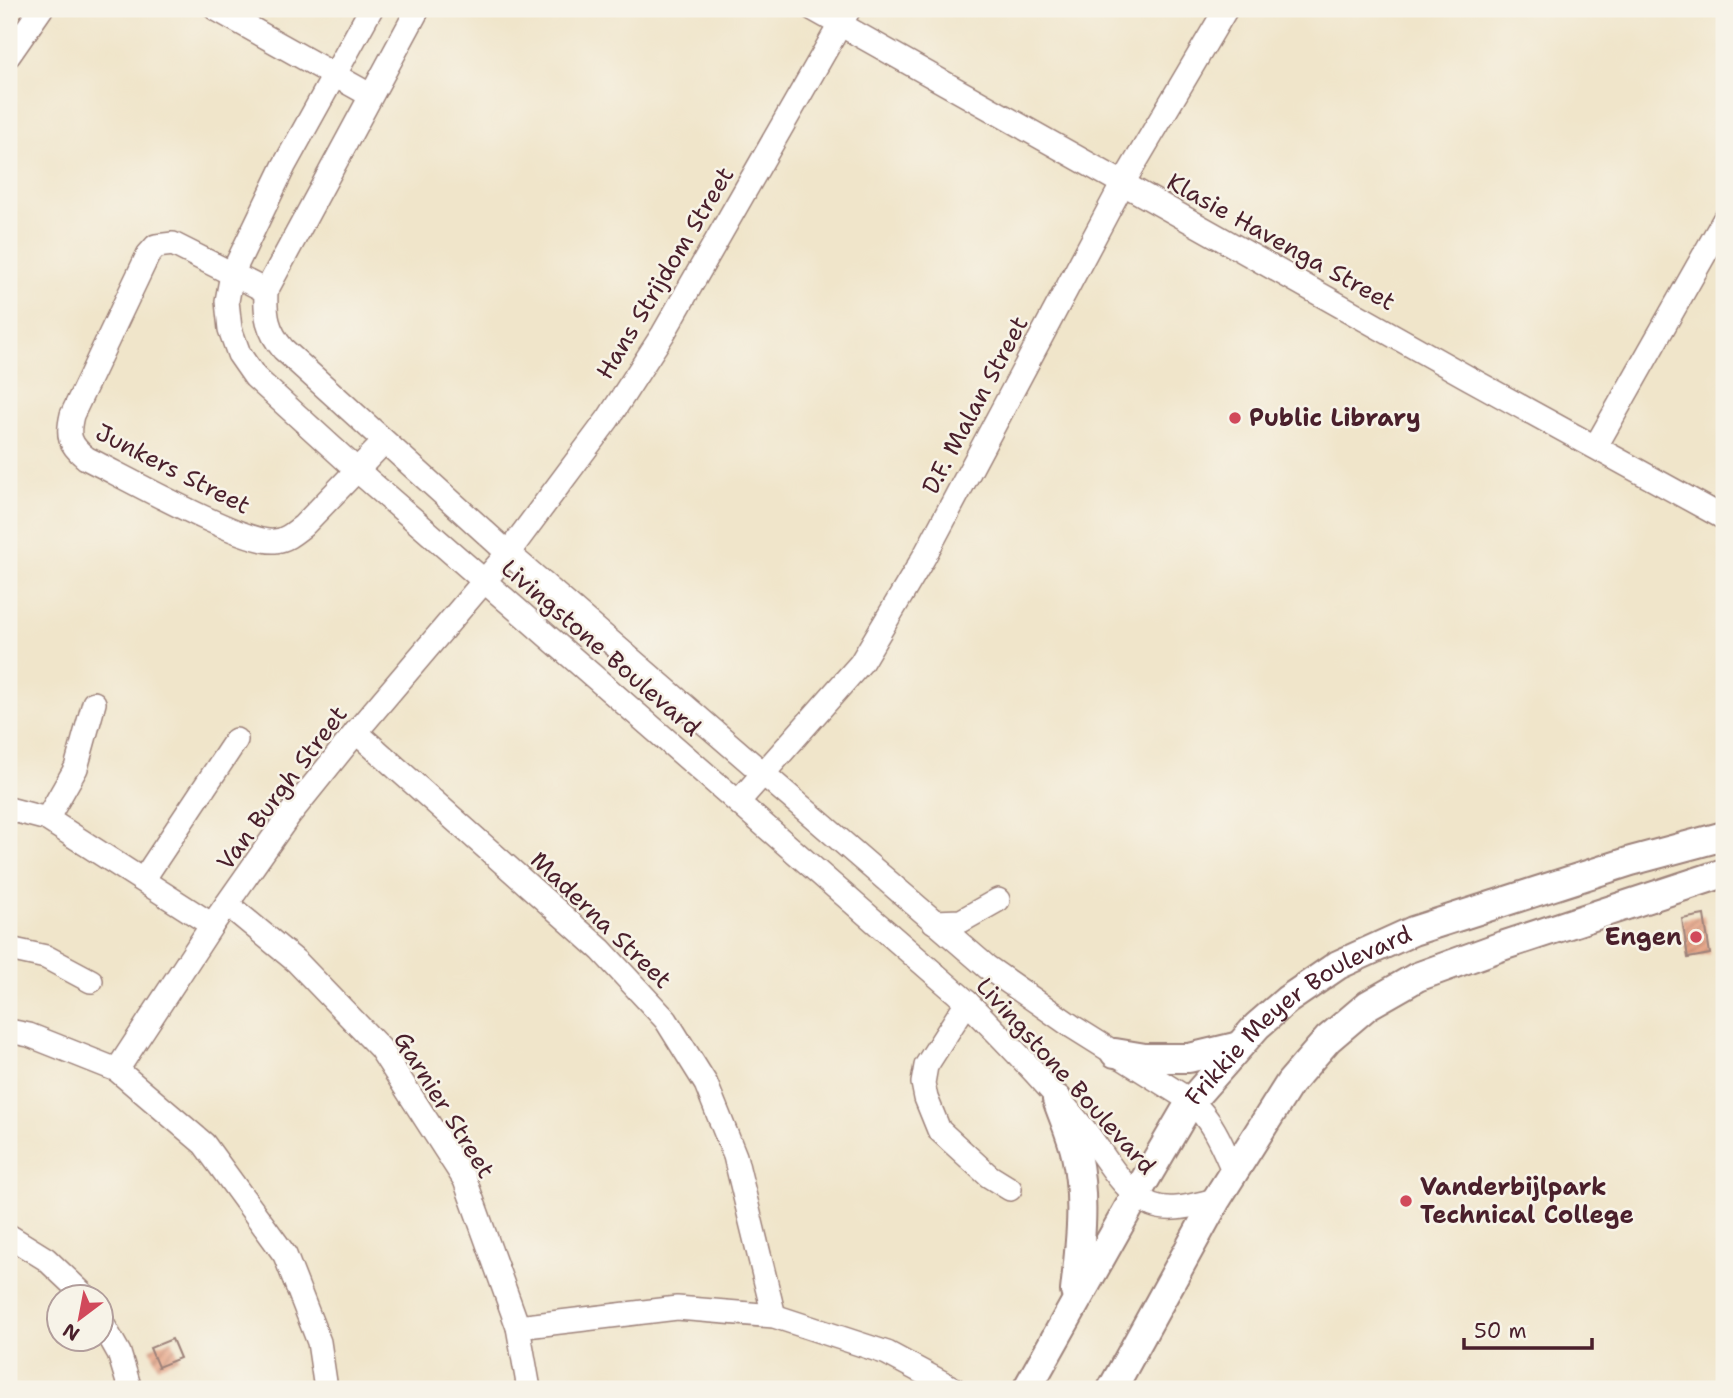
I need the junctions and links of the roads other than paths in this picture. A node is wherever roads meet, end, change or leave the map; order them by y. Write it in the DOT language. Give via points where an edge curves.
graph roads {
  1 [pos="41,9"];
  2 [pos="216,9"];
  3 [pos="371,9"];
  4 [pos="418,9"];
  5 [pos="813,9"];
  6 [pos="1226,9"];
  7 [pos="845,17"];
  8 [pos="9,55"];
  9 [pos="335,74"];
  10 [pos="370,95"];
  11 [pos="1123,183"];
  12 [pos="1724,220"];
  13 [pos="232,274"];
  14 [pos="266,290"];
  15 [pos="384,442"];
  16 [pos="1596,446"];
  17 [pos="358,471"];
  18 [pos="1724,518"];
  19 [pos="508,553"];
  20 [pos="485,581"];
  21 [pos="93,703"];
  22 [pos="356,732"];
  23 [pos="236,740"];
  24 [pos="762,773"];
  25 [pos="738,802"];
  26 [pos="9,809"];
  27 [pos="47,819"];
  28 [pos="1724,836"];
  29 [pos="1724,873"];
  30 [pos="144,880"];
  31 [pos="998,900"];
  32 [pos="227,904"];
  33 [pos="934,922"];
  34 [pos="212,925"];
  35 [pos="9,949"];
  36 [pos="91,981"];
  37 [pos="967,1002"];
  38 [pos="9,1031"];
  39 [pos="1239,1046"];
  40 [pos="1115,1053"];
  41 [pos="117,1070"];
  42 [pos="1057,1099"];
  43 [pos="1191,1101"];
  44 [pos="1233,1170"];
  45 [pos="1010,1189"];
  46 [pos="1136,1195"];
  47 [pos="1216,1200"];
  48 [pos="9,1236"];
  49 [pos="70,1282"];
  50 [pos="1073,1305"];
  51 [pos="774,1316"];
  52 [pos="518,1327"];
  53 [pos="116,1348"];
  54 [pos="130,1389"];
  55 [pos="326,1389"];
  56 [pos="529,1389"];
  57 [pos="954,1389"];
  58 [pos="1027,1389"];
  59 [pos="1112,1389"];
  1 -- 8 [label="street"];
  2 -- 9 [label="street"];
  3 -- 9 [label="street, Livingstone Boulevard"];
  4 -- 10 [label="street"];
  5 -- 7 [label="street, Klasie Havenga Street"];
  6 -- 11 [label="street, D.F. Malan Street"];
  7 -- 11 [label="street, Klasie Havenga Street"];
  7 -- 19 [label="street, Hans Strijdom Street" via="663,334 608,419"];
  9 -- 10 [label="street"];
  9 -- 13 [label="street, Livingstone Boulevard"];
  10 -- 14 [label="street"];
  11 -- 16 [label="street, Klasie Havenga Street"];
  11 -- 24 [label="street, D.F. Malan Street" via="924,558 861,663"];
  12 -- 16 [label="street"];
  13 -- 14 [label="street, Junkers Street"];
  13 -- 17 [label="street, Livingstone Boulevard" via="227,301 239,354 255,377"];
  13 -- 17 [label="street, Junkers Street" via="173,244 156,246 148,254 72,415 68,431 74,448 186,508 261,541 289,537"];
  14 -- 15 [label="street, Livingstone Boulevard" via="265,314 273,337"];
  15 -- 17 [label="street, Junkers Street"];
  15 -- 19 [label="street, Livingstone Boulevard"];
  16 -- 18 [label="street, Klasie Havenga Street"];
  17 -- 20 [label="street, Livingstone Boulevard"];
  19 -- 20 [label="street, Van Burgh Street"];
  19 -- 24 [label="street, Livingstone Boulevard"];
  20 -- 22 [label="street, Van Burgh Street"];
  20 -- 25 [label="street, Livingstone Boulevard"];
  21 -- 27 [label="street" via="76,768"];
  22 -- 32 [label="street, Van Burgh Street" via="290,814"];
  22 -- 51 [label="street, Maderna Street" via="601,950 666,1020 706,1084 735,1156"];
  23 -- 30 [label="street"];
  24 -- 25 [label="street, D.F. Malan Street"];
  24 -- 33 [label="street, Livingstone Boulevard"];
  25 -- 37 [label="street, Livingstone Boulevard"];
  26 -- 27 [label="street"];
  27 -- 30 [label="street"];
  28 -- 39 [label="main road, Frikkie Meyer Boulevard" via="1413,931 1338,965 1287,1000"];
  29 -- 44 [label="main road, Frikkie Meyer Boulevard" via="1417,977 1368,1005 1328,1039 1290,1083"];
  30 -- 34 [label="street"];
  31 -- 33 [label="street" via="961,921"];
  32 -- 34 [label="street, Van Burgh Street"];
  32 -- 52 [label="street, Garnier Street" via="297,962 380,1048 466,1180"];
  33 -- 40 [label="street, Livingstone Boulevard" via="987,967"];
  34 -- 41 [label="street, Van Burgh Street"];
  35 -- 36 [label="street" via="47,957"];
  37 -- 42 [label="street, Livingstone Boulevard"];
  37 -- 45 [label="street" via="926,1066 926,1098 939,1130"];
  38 -- 41 [label="street"];
  39 -- 40 [label="main road" via="1189,1058"];
  39 -- 43 [label="main road, Frikkie Meyer Boulevard"];
  40 -- 43 [label="street, Livingstone Boulevard"];
  41 -- 55 [label="street" via="204,1144 285,1255 319,1342"];
  42 -- 46 [label="street, Livingstone Boulevard"];
  42 -- 50 [label="main road" via="1076,1154 1081,1189"];
  43 -- 44 [label="street, Livingstone Boulevard" via="1212,1126"];
  43 -- 46 [label="main road, Frikkie Meyer Boulevard"];
  44 -- 47 [label="main road, Frikkie Meyer Boulevard"];
  46 -- 47 [label="street, Livingstone Boulevard" via="1163,1208"];
  46 -- 50 [label="main road, Frikkie Meyer Boulevard"];
  47 -- 59 [label="main road, Frikkie Meyer Boulevard"];
  48 -- 49 [label="street" via="46,1259"];
  50 -- 58 [label="main road, Frikkie Meyer Boulevard"];
  51 -- 52 [label="street" via="677,1308"];
  51 -- 57 [label="street" via="887,1353"];
  52 -- 56 [label="street, Garnier Street"];
  53 -- 54 [label="street"];
}
